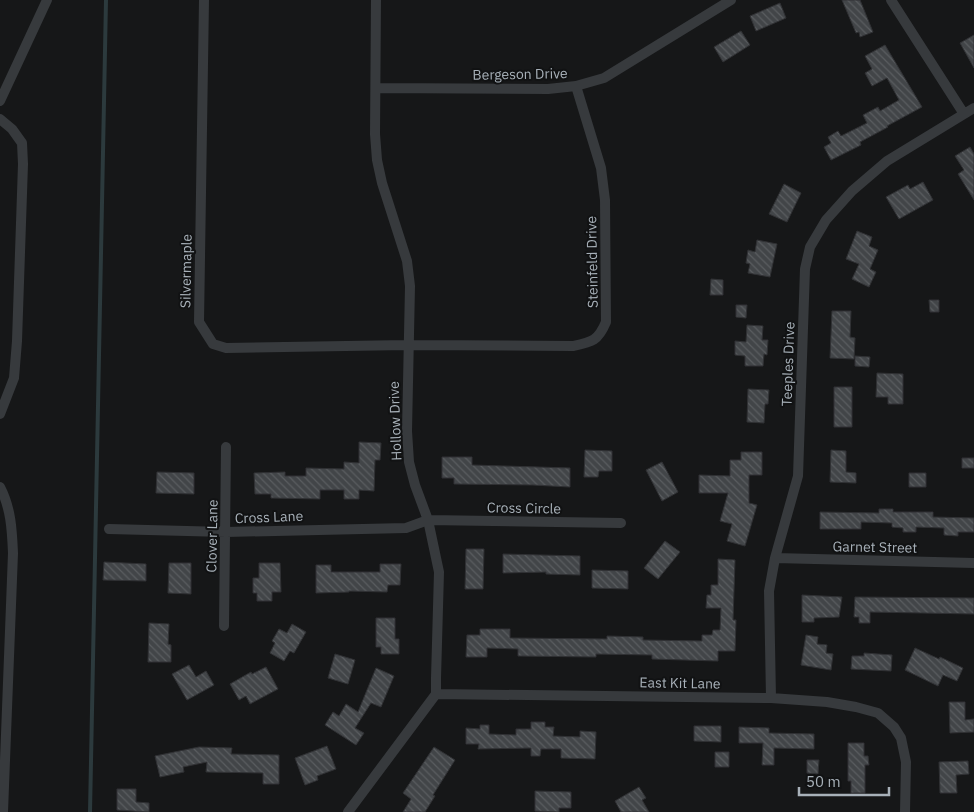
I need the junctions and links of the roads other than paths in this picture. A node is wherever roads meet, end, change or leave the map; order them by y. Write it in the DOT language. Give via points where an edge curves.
graph roads {
  1 [pos="46,0"];
  2 [pos="204,0"];
  3 [pos="376,0"];
  4 [pos="731,0"];
  5 [pos="891,0"];
  6 [pos="576,86"];
  7 [pos="376,88"];
  8 [pos="0,101"];
  9 [pos="974,108"];
  10 [pos="964,114"];
  11 [pos="0,119"];
  12 [pos="408,345"];
  13 [pos="0,414"];
  14 [pos="226,447"];
  15 [pos="0,487"];
  16 [pos="428,520"];
  17 [pos="621,523"];
  18 [pos="109,529"];
  19 [pos="226,532"];
  20 [pos="775,558"];
  21 [pos="974,563"];
  22 [pos="224,626"];
  23 [pos="436,694"];
  24 [pos="771,698"];
  25 [pos="2,786"];
  26 [pos="3,812"];
  27 [pos="348,812"];
  28 [pos="905,812"];
  1 -- 8 [label="street"];
  2 -- 12 [label="street, Silvermaple" via="199,322 205,333 213,344 226,348"];
  3 -- 7 [label="street, Hollow Drive"];
  4 -- 6 [label="street, Bergeson Drive" via="604,78"];
  5 -- 10 [label="street"];
  6 -- 7 [label="street, Bergeson Drive" via="548,89"];
  6 -- 12 [label="street, Steinfeld Drive" via="601,168 605,200 606,322 600,335 591,342 574,346"];
  7 -- 12 [label="street, Hollow Drive" via="376,134 382,183 407,261 410,286"];
  9 -- 10 [label="street, Teeples Drive"];
  10 -- 20 [label="street, Teeples Drive" via="887,161 852,191 826,220 810,247 805,269 798,476"];
  11 -- 13 [label="street" via="22,143 23,164 14,378"];
  12 -- 16 [label="street, Hollow Drive" via="409,462"];
  14 -- 19 [label="street, Clover Lane"];
  15 -- 25 [label="street" via="12,524 13,553"];
  16 -- 17 [label="street, Cross Circle"];
  16 -- 19 [label="street, Cross Lane" via="406,528"];
  16 -- 23 [label="street, Hollow Drive" via="438,572"];
  18 -- 19 [label="street, Cross Lane"];
  19 -- 22 [label="street, Clover Lane"];
  20 -- 21 [label="street, Garnet Street"];
  20 -- 24 [label="street, Teeples Drive" via="769,591"];
  23 -- 24 [label="street, East Kit Lane"];
  23 -- 27 [label="street"];
  24 -- 28 [label="street, East Kit Lane" via="827,702 878,714 894,727 901,738 906,762"];
  25 -- 26 [label="street"];
}
